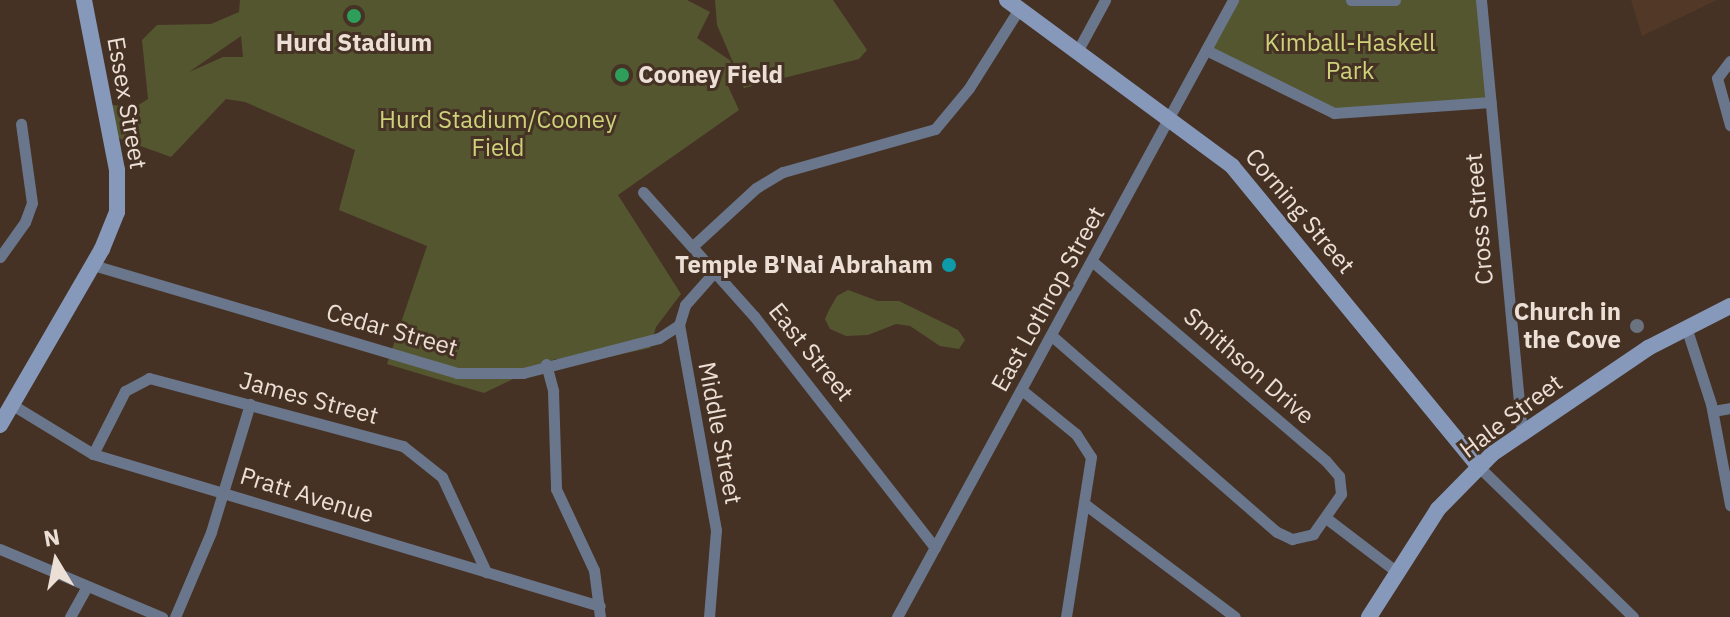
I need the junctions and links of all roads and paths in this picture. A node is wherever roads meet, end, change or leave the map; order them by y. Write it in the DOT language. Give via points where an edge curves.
graph roads {
  1 [pos="84,0"];
  2 [pos="1105,0"];
  3 [pos="1233,0"];
  4 [pos="1351,0"];
  5 [pos="1395,0"];
  6 [pos="1481,0"];
  7 [pos="1013,4"];
  8 [pos="1078,50"];
  9 [pos="1206,50"];
  10 [pos="1730,61"];
  11 [pos="1491,102"];
  12 [pos="1169,118"];
  13 [pos="21,124"];
  14 [pos="1730,125"];
  15 [pos="643,192"];
  16 [pos="694,245"];
  17 [pos="2,248"];
  18 [pos="1092,261"];
  19 [pos="93,265"];
  20 [pos="716,270"];
  21 [pos="1730,306"];
  22 [pos="679,325"];
  23 [pos="1686,327"];
  24 [pos="1052,336"];
  25 [pos="546,364"];
  26 [pos="1023,391"];
  27 [pos="11,404"];
  28 [pos="250,404"];
  29 [pos="1730,408"];
  30 [pos="1713,411"];
  31 [pos="0,425"];
  32 [pos="1522,434"];
  33 [pos="93,454"];
  34 [pos="1479,467"];
  35 [pos="223,492"];
  36 [pos="1086,505"];
  37 [pos="1730,505"];
  38 [pos="1326,518"];
  39 [pos="935,548"];
  40 [pos="0,549"];
  41 [pos="486,572"];
  42 [pos="1397,572"];
  43 [pos="87,586"];
  44 [pos="600,611"];
  45 [pos="70,617"];
  46 [pos="162,617"];
  47 [pos="175,617"];
  48 [pos="709,617"];
  49 [pos="897,617"];
  50 [pos="1066,617"];
  51 [pos="1235,617"];
  52 [pos="1369,617"];
  53 [pos="1633,617"];
  1 -- 19 [label="main road, Essex Street" via="117,170 117,212"];
  2 -- 8 [label="street"];
  3 -- 9 [label="street, East Lothrop Street"];
  4 -- 5 [label="street"];
  6 -- 11 [label="street, Cross Street"];
  7 -- 8 [label="main road, Corning Street"];
  7 -- 16 [label="street" via="969,88 935,129 783,172 756,188"];
  8 -- 12 [label="main road, Corning Street"];
  9 -- 11 [label="street" via="1334,113"];
  9 -- 12 [label="street, East Lothrop Street"];
  10 -- 14 [label="street" via="1717,78"];
  11 -- 32 [label="street, Cross Street"];
  12 -- 18 [label="street, East Lothrop Street"];
  12 -- 34 [label="main road, Corning Street" via="1245,179"];
  13 -- 17 [label="street" via="33,194 25,222"];
  15 -- 16 [label="street, East Street"];
  16 -- 20 [label="street, East Street"];
  18 -- 24 [label="street, East Lothrop Street"];
  18 -- 38 [label="street, Smithson Drive" via="1326,461 1341,484"];
  19 -- 25 [label="street, Cedar Street" via="457,373 509,375"];
  19 -- 27 [label="main road, Essex Street"];
  20 -- 22 [label="street" via="685,305"];
  20 -- 39 [label="street, East Street"];
  21 -- 23 [label="main road, Hale Street"];
  22 -- 25 [label="street, Cedar Street" via="659,338"];
  22 -- 48 [label="street, Middle Street" via="716,530"];
  23 -- 30 [label="street"];
  23 -- 32 [label="main road, Hale Street"];
  24 -- 26 [label="street, East Lothrop Street"];
  24 -- 38 [label="street" via="1277,532 1303,539"];
  25 -- 44 [label="street" via="553,391 556,489 594,570"];
  26 -- 36 [label="street" via="1085,444 1092,470"];
  26 -- 39 [label="street, East Lothrop Street"];
  27 -- 31 [label="main road, Essex Street"];
  27 -- 33 [label="street, Pratt Avenue"];
  28 -- 33 [label="street, James Street" via="167,381 138,380 125,391"];
  28 -- 35 [label="street"];
  28 -- 41 [label="street, James Street" via="420,455 442,477"];
  29 -- 30 [label="street"];
  30 -- 37 [label="street"];
  32 -- 34 [label="main road, Hale Street"];
  33 -- 35 [label="street, Pratt Avenue"];
  34 -- 42 [label="main road, Hale Street" via="1438,509"];
  34 -- 53 [label="street"];
  35 -- 41 [label="street, Pratt Avenue"];
  35 -- 47 [label="street"];
  36 -- 50 [label="street"];
  36 -- 51 [label="street"];
  38 -- 42 [label="street"];
  39 -- 49 [label="street, East Lothrop Street"];
  40 -- 43 [label="street"];
  41 -- 44 [label="street, Pratt Avenue"];
  42 -- 52 [label="main road, Hale Street"];
  43 -- 45 [label="street"];
  43 -- 46 [label="street"];
}
